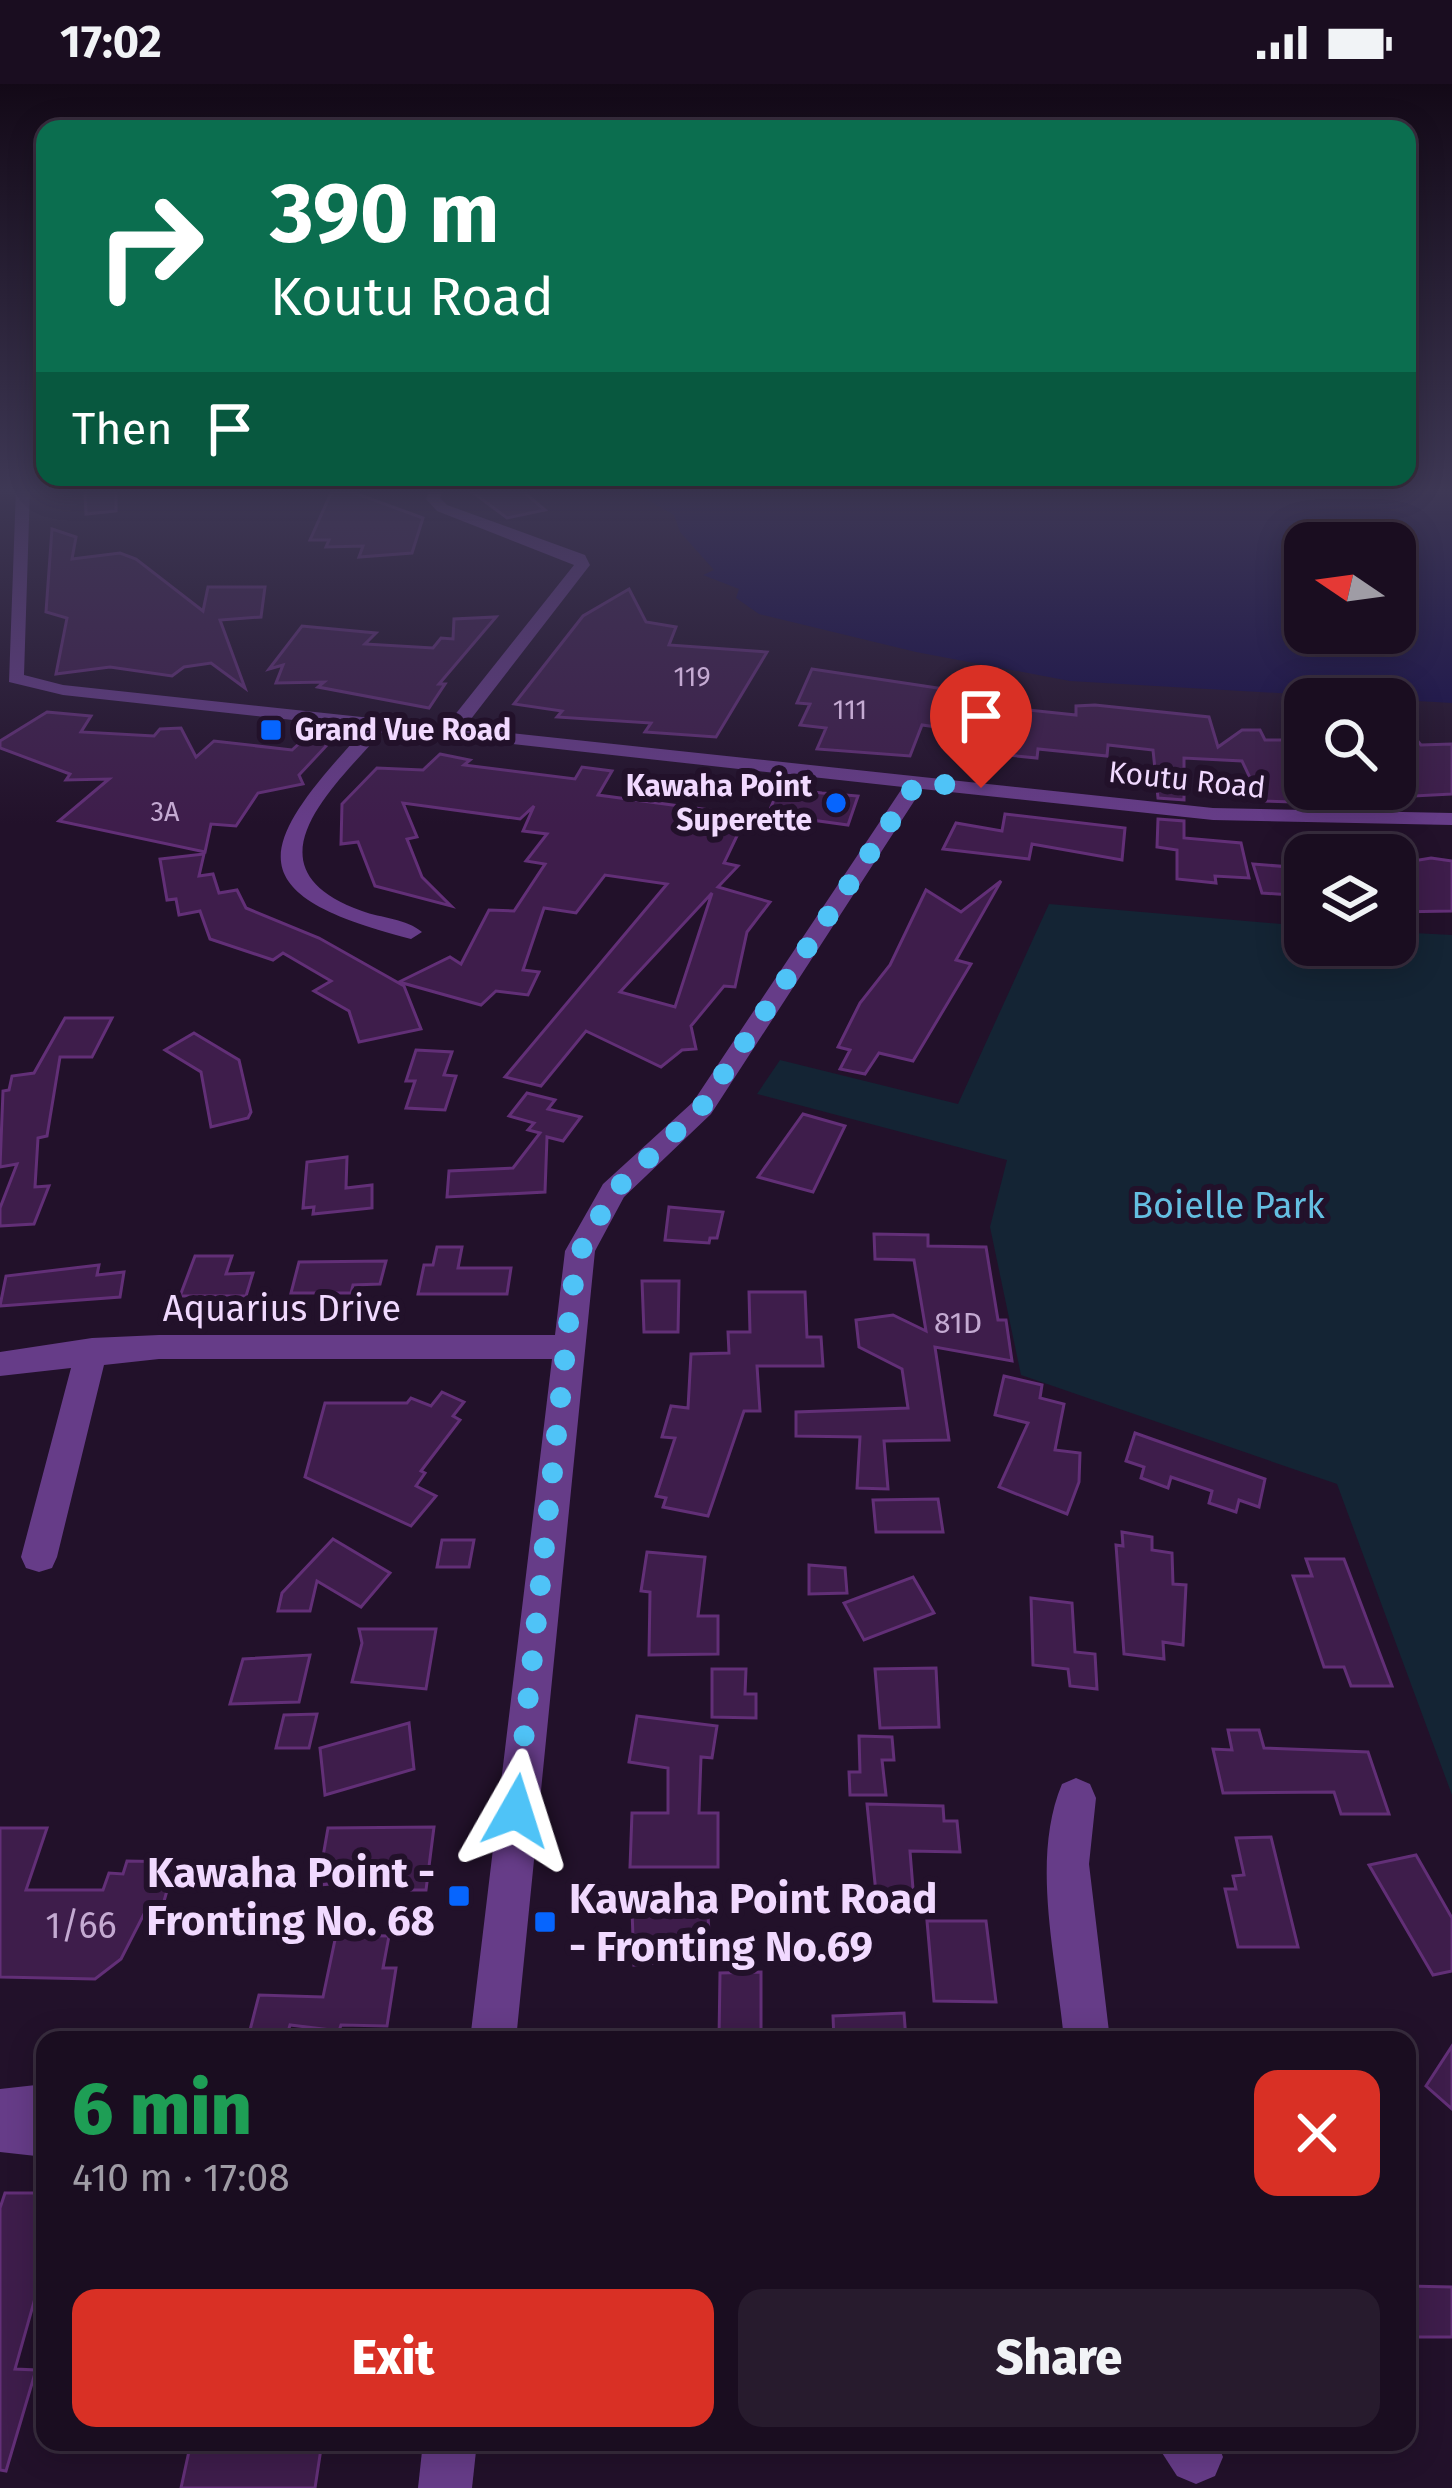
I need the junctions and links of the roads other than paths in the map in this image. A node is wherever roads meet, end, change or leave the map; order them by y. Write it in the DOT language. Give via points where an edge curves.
graph roads {
  1 [pos="9,600"];
  2 [pos="555,600"];
  3 [pos="8,679"];
  4 [pos="380,724"];
  5 [pos="452,731"];
  6 [pos="917,782"];
  7 [pos="1452,819"];
  8 [pos="411,932"];
  9 [pos="566,1347"];
  10 [pos="92,1350"];
  11 [pos="0,1364"];
  12 [pos="39,1557"];
  13 [pos="1076,1798"];
  14 [pos="494,2031"];
  15 [pos="1087,2031"];
  16 [pos="36,2109"];
  17 [pos="0,2112"];
  18 [pos="0,2128"];
  19 [pos="36,2132"];
  20 [pos="449,2451"];
  21 [pos="445,2488"];
  1 -- 3 [label="street"];
  2 -- 5 [label="street"];
  3 -- 4 [label="street"];
  4 -- 5 [label="street"];
  4 -- 8 [label="street" via="298,817 288,853 295,876 326,904"];
  5 -- 6 [label="street, Koutu Road"];
  6 -- 7 [label="street, Koutu Road" via="1250,817"];
  6 -- 9 [label="street" via="701,1108 594,1220 580,1252"];
  9 -- 10 [label="street, Aquarius Drive"];
  9 -- 14 [label="street"];
  10 -- 11 [label="street, Aquarius Drive"];
  10 -- 12 [label="street"];
  13 -- 15 [label="street" via="1069,1864"];
  16 -- 17 [label="street"];
  18 -- 19 [label="street"];
  20 -- 21 [label="street"];
}
